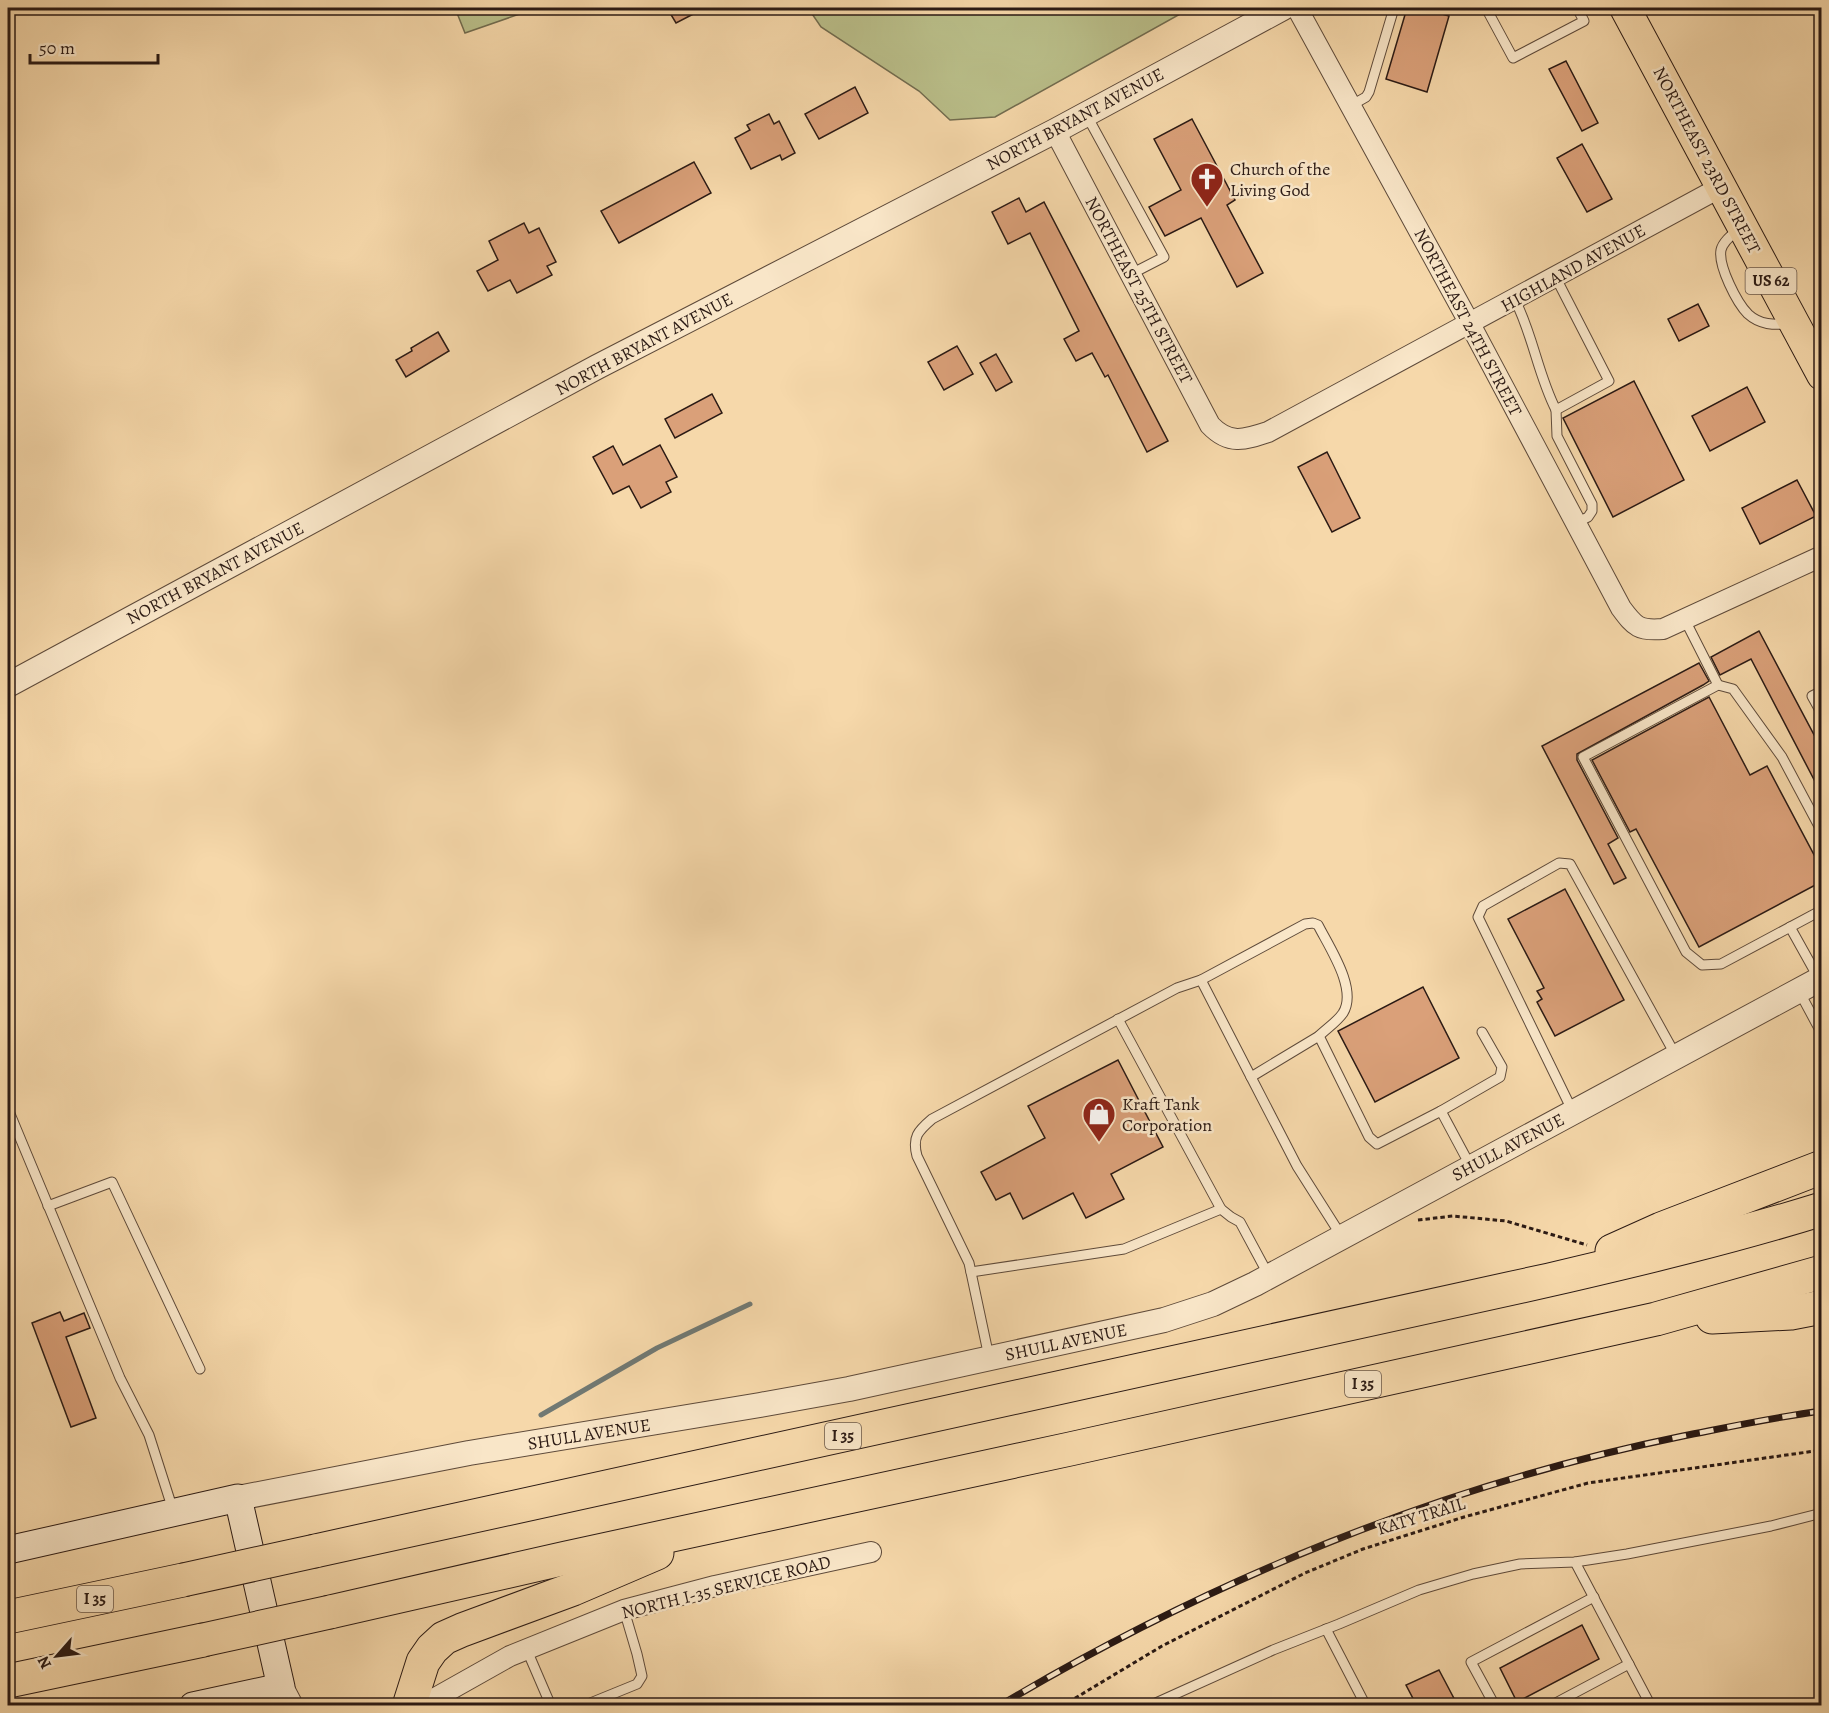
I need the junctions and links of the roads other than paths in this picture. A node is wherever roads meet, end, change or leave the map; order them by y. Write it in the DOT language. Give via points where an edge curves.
graph roads {
  1 [pos="1282,8"];
  2 [pos="1297,8"];
  3 [pos="1394,8"];
  4 [pos="1486,8"];
  5 [pos="1577,8"];
  6 [pos="1625,8"];
  7 [pos="1352,105"];
  8 [pos="1086,114"];
  9 [pos="1055,131"];
  10 [pos="1721,187"];
  11 [pos="1131,274"];
  12 [pos="1556,278"];
  13 [pos="1515,300"];
  14 [pos="1470,324"];
  15 [pos="1821,373"];
  16 [pos="1556,410"];
  17 [pos="1231,440"];
  18 [pos="1576,523"];
  19 [pos="1821,556"];
  20 [pos="1685,620"];
  21 [pos="8,685"];
  22 [pos="1718,685"];
  23 [pos="1821,691"];
  24 [pos="1821,714"];
  25 [pos="1821,832"];
  26 [pos="1821,910"];
  27 [pos="1790,927"];
  28 [pos="1201,980"];
  29 [pos="1813,983"];
  30 [pos="1817,1014"];
  31 [pos="1118,1019"];
  32 [pos="1482,1032"];
  33 [pos="1821,1034"];
  34 [pos="1319,1036"];
  35 [pos="1676,1056"];
  36 [pos="1251,1077"];
  37 [pos="8,1108"];
  38 [pos="1441,1111"];
  39 [pos="1573,1112"];
  40 [pos="1471,1167"];
  41 [pos="1821,1167"];
  42 [pos="48,1206"];
  43 [pos="1221,1209"];
  44 [pos="1821,1209"];
  45 [pos="1342,1237"];
  46 [pos="971,1272"];
  47 [pos="1821,1272"];
  48 [pos="1269,1276"];
  49 [pos="1549,1280"];
  50 [pos="1821,1307"];
  51 [pos="1656,1319"];
  52 [pos="990,1359"];
  53 [pos="200,1369"];
  54 [pos="238,1498"];
  55 [pos="173,1513"];
  56 [pos="1821,1513"];
  57 [pos="724,1524"];
  58 [pos="8,1550"];
  59 [pos="871,1552"];
  60 [pos="1575,1562"];
  61 [pos="1594,1597"];
  62 [pos="624,1610"];
  63 [pos="8,1617"];
  64 [pos="1326,1629"];
  65 [pos="526,1648"];
  66 [pos="1629,1664"];
  67 [pos="8,1681"];
  68 [pos="286,1696"];
  69 [pos="193,1706"];
  70 [pos="409,1706"];
  71 [pos="421,1706"];
  72 [pos="551,1706"];
  73 [pos="583,1706"];
  74 [pos="1149,1706"];
  75 [pos="1366,1706"];
  76 [pos="1495,1706"];
  77 [pos="1550,1706"];
  78 [pos="1651,1706"];
  1 -- 8 [label="street, NORTH BRYANT AVENUE"];
  2 -- 7 [label="street, NORTHEAST 24TH STREET"];
  3 -- 7 [label="lane" via="1369,92"];
  4 -- 5 [label="lane" via="1513,58 1584,21"];
  6 -- 10 [label="main road, NORTHEAST 23RD STREET / US 62"];
  7 -- 14 [label="street, NORTHEAST 24TH STREET"];
  8 -- 9 [label="street, NORTH BRYANT AVENUE"];
  8 -- 11 [label="lane" via="1164,257"];
  9 -- 11 [label="street, NORTHEAST 25TH STREET"];
  9 -- 21 [label="street, NORTH BRYANT AVENUE" via="597,367"];
  10 -- 12 [label="street, HIGHLAND AVENUE"];
  10 -- 15 [label="main road, NORTHEAST 23RD STREET / US 62"];
  11 -- 17 [label="street, NORTHEAST 25TH STREET" via="1210,425"];
  12 -- 13 [label="street, HIGHLAND AVENUE"];
  12 -- 16 [label="lane" via="1609,381"];
  13 -- 14 [label="street, HIGHLAND AVENUE"];
  13 -- 16 [label="lane" via="1526,320 1546,390"];
  14 -- 17 [label="street, HIGHLAND AVENUE" via="1268,432"];
  14 -- 18 [label="street, NORTHEAST 24TH STREET"];
  16 -- 18 [label="lane" via="1557,436 1592,504 1588,517"];
  18 -- 20 [label="street, NORTHEAST 24TH STREET" via="1633,625 1646,630 1663,629"];
  19 -- 20 [label="street"];
  20 -- 22 [label="lane"];
  22 -- 25 [label="lane" via="1733,689 1782,757"];
  22 -- 27 [label="lane" via="1583,757 1686,952 1702,965 1721,964"];
  23 -- 24 [label="lane" via="1812,696"];
  26 -- 27 [label="lane"];
  27 -- 29 [label="lane"];
  28 -- 31 [label="lane"];
  28 -- 34 [label="lane" via="1313,923 1318,926 1348,989 1344,1012"];
  28 -- 36 [label="lane"];
  29 -- 30 [label="lane"];
  29 -- 35 [label="street, SHULL AVENUE"];
  30 -- 33 [label="lane"];
  31 -- 43 [label="lane"];
  31 -- 46 [label="lane" via="920,1129 914,1143 917,1156"];
  32 -- 38 [label="lane" via="1502,1067 1500,1077"];
  34 -- 36 [label="lane"];
  34 -- 38 [label="lane" via="1369,1137 1377,1144"];
  35 -- 39 [label="street, SHULL AVENUE"];
  35 -- 39 [label="lane" via="1570,864 1559,863 1483,906 1478,917"];
  36 -- 45 [label="lane" via="1297,1166"];
  37 -- 42 [label="lane"];
  38 -- 40 [label="lane"];
  39 -- 40 [label="street, SHULL AVENUE"];
  40 -- 45 [label="street, SHULL AVENUE"];
  41 -- 49 [label="highway" via="1661,1229"];
  42 -- 53 [label="lane" via="112,1182"];
  42 -- 55 [label="lane" via="120,1378 149,1435"];
  43 -- 46 [label="lane" via="1124,1249"];
  43 -- 48 [label="lane" via="1240,1222"];
  44 -- 49 [label="highway, I 35" via="1665,1253"];
  45 -- 48 [label="street, SHULL AVENUE"];
  46 -- 52 [label="lane"];
  47 -- 51 [label="highway, I 35"];
  48 -- 52 [label="street, SHULL AVENUE" via="1213,1304 1164,1320"];
  49 -- 63 [label="highway, I 35, bridge"];
  50 -- 51 [label="highway" via="1791,1313"];
  51 -- 57 [label="highway, I 35"];
  52 -- 54 [label="street, SHULL AVENUE" via="760,1405"];
  54 -- 55 [label="main road"];
  54 -- 68 [label="main road"];
  55 -- 58 [label="main road"];
  56 -- 60 [label="lane"];
  57 -- 67 [label="highway, I 35, bridge"];
  57 -- 70 [label="highway" via="573,1589 444,1638 423,1662"];
  59 -- 62 [label="street, NORTH I-35 SERVICE ROAD"];
  60 -- 61 [label="lane"];
  60 -- 64 [label="lane" via="1520,1564 1473,1574 1419,1590"];
  61 -- 66 [label="lane"];
  61 -- 76 [label="lane" via="1472,1662"];
  62 -- 65 [label="street, NORTH I-35 SERVICE ROAD"];
  62 -- 73 [label="lane" via="642,1676 637,1683"];
  64 -- 74 [label="lane"];
  64 -- 75 [label="lane"];
  65 -- 71 [label="street, NORTH I-35 SERVICE ROAD"];
  65 -- 72 [label="lane"];
  66 -- 77 [label="lane"];
  66 -- 78 [label="lane"];
  68 -- 69 [label="main road"];
}
